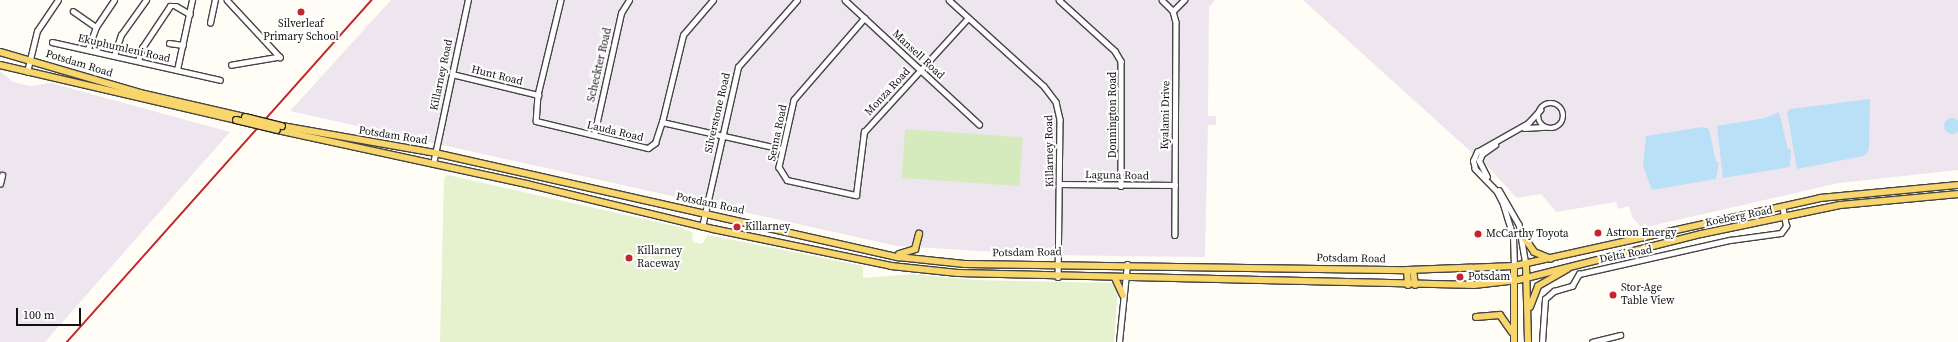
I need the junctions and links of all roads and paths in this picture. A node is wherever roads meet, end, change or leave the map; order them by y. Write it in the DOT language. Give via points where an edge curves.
graph roads {
  1 [pos="58,0"];
  2 [pos="106,0"];
  3 [pos="146,0"];
  4 [pos="192,0"];
  5 [pos="215,0"];
  6 [pos="227,0"];
  7 [pos="468,0"];
  8 [pos="561,0"];
  9 [pos="629,0"];
  10 [pos="713,0"];
  11 [pos="797,0"];
  12 [pos="845,0"];
  13 [pos="949,0"];
  14 [pos="1059,0"];
  15 [pos="1162,0"];
  16 [pos="1184,0"];
  17 [pos="112,2"];
  18 [pos="73,11"];
  19 [pos="1173,11"];
  20 [pos="190,14"];
  21 [pos="865,18"];
  22 [pos="968,18"];
  23 [pos="210,23"];
  24 [pos="96,27"];
  25 [pos="52,42"];
  26 [pos="169,43"];
  27 [pos="183,45"];
  28 [pos="88,49"];
  29 [pos="0,52"];
  30 [pos="114,56"];
  31 [pos="30,59"];
  32 [pos="138,61"];
  33 [pos="0,65"];
  34 [pos="232,65"];
  35 [pos="178,70"];
  36 [pos="921,70"];
  37 [pos="27,72"];
  38 [pos="452,74"];
  39 [pos="220,80"];
  40 [pos="538,95"];
  41 [pos="1540,110"];
  42 [pos="662,122"];
  43 [pos="979,124"];
  44 [pos="1545,127"];
  45 [pos="280,128"];
  46 [pos="594,136"];
  47 [pos="721,136"];
  48 [pos="782,149"];
  49 [pos="434,153"];
  50 [pos="1473,163"];
  51 [pos="1479,163"];
  52 [pos="433,164"];
  53 [pos="2,175"];
  54 [pos="0,184"];
  55 [pos="1060,184"];
  56 [pos="1174,185"];
  57 [pos="1958,185"];
  58 [pos="1121,186"];
  59 [pos="1958,194"];
  60 [pos="856,195"];
  61 [pos="1782,206"];
  62 [pos="705,213"];
  63 [pos="1784,218"];
  64 [pos="702,227"];
  65 [pos="919,234"];
  66 [pos="1175,235"];
  67 [pos="1523,236"];
  68 [pos="882,254"];
  69 [pos="1554,259"];
  70 [pos="1058,263"];
  71 [pos="1127,264"];
  72 [pos="1526,265"];
  73 [pos="1514,266"];
  74 [pos="1569,266"];
  75 [pos="1410,270"];
  76 [pos="1058,277"];
  77 [pos="1115,278"];
  78 [pos="1126,278"];
  79 [pos="1526,278"];
  80 [pos="1513,281"];
  81 [pos="1412,285"];
  82 [pos="1123,295"];
  83 [pos="1476,317"];
  84 [pos="1528,322"];
  85 [pos="1513,335"];
  86 [pos="1620,335"];
  87 [pos="1119,342"];
  88 [pos="1514,342"];
  89 [pos="1528,342"];
  90 [pos="1542,342"];
  91 [pos="1592,342"];
  1 -- 31 [label="street" via="37,31"];
  2 -- 17 [label="street"];
  3 -- 30 [label="street" via="121,35"];
  4 -- 20 [label="street"];
  5 -- 23 [label="street"];
  6 -- 34 [label="street" via="280,57"];
  7 -- 38 [label="street, Killarney Road"];
  8 -- 40 [label="street, Lauda Road"];
  9 -- 46 [label="street, Scheckter Road" via="621,13"];
  10 -- 42 [label="street, Lauda Road" via="679,42"];
  11 -- 47 [label="street, Silverstone Road" via="739,65"];
  12 -- 21 [label="street, Mansell Road"];
  13 -- 22 [label="street, Killarney Road"];
  14 -- 58 [label="street, Donnington Road" via="1115,51 1120,61"];
  15 -- 19 [label="street"];
  16 -- 19 [label="street"];
  17 -- 24 [label="street"];
  18 -- 24 [label="street"];
  19 -- 56 [label="street, Kyalami Drive" via="1176,22"];
  20 -- 27 [label="street"];
  20 -- 32 [label="street" via="176,6 170,6 142,48"];
  21 -- 36 [label="street, Mansell Road"];
  21 -- 48 [label="street, Senna Road" via="797,94"];
  22 -- 36 [label="street, Monza Road"];
  22 -- 55 [label="street, Killarney Road" via="1052,94 1060,120"];
  24 -- 28 [label="street"];
  25 -- 28 [label="street, Ekuphumleni Road"];
  26 -- 27 [label="street"];
  27 -- 35 [label="street"];
  28 -- 30 [label="street, Ekuphumleni Road"];
  29 -- 31 [label="main road, Potsdam Road"];
  30 -- 32 [label="street, Ekuphumleni Road"];
  31 -- 37 [label="street"];
  31 -- 45 [label="main road, Potsdam Road, bridge" via="140,93 245,117"];
  32 -- 35 [label="street, Ekuphumleni Road"];
  33 -- 37 [label="main road, Potsdam Road"];
  35 -- 39 [label="street, Ekuphumleni Road"];
  36 -- 43 [label="street, Mansell Road"];
  36 -- 60 [label="street, Monza Road" via="864,132"];
  37 -- 45 [label="main road, Potsdam Road, bridge"];
  38 -- 40 [label="street, Hunt Road"];
  38 -- 49 [label="street, Killarney Road"];
  40 -- 46 [label="street, Lauda Road" via="535,118 538,123"];
  41 -- 44 [label="street" via="1539,120"];
  41 -- 44 [label="street" via="1552,103 1563,112 1560,125"];
  41 -- 50 [label="street" via="1528,123 1477,152"];
  42 -- 46 [label="street, Lauda Road" via="655,143 648,148"];
  42 -- 47 [label="street"];
  44 -- 51 [label="street" via="1525,127 1486,150"];
  45 -- 49 [label="main road, Potsdam Road"];
  45 -- 52 [label="main road, Potsdam Road"];
  47 -- 48 [label="street"];
  47 -- 62 [label="street, Silverstone Road"];
  48 -- 60 [label="street, Senna Road" via="779,167 784,178"];
  49 -- 52 [label="street, Killarney Road"];
  49 -- 62 [label="main road, Potsdam Road"];
  50 -- 51 [label="street"];
  50 -- 73 [label="street" via="1501,200 1513,237"];
  51 -- 67 [label="street" via="1481,171 1507,200"];
  52 -- 64 [label="main road, Potsdam Road"];
  53 -- 54 [label="street"];
  55 -- 58 [label="street, Laguna Road"];
  55 -- 70 [label="street, Killarney Road"];
  56 -- 58 [label="street, Laguna Road"];
  56 -- 66 [label="street, Kyalami Drive"];
  57 -- 61 [label="main road, Koeberg Road" via="1863,192"];
  59 -- 63 [label="main road, Koeberg Road" via="1864,201"];
  61 -- 63 [label="street, Delta Road"];
  61 -- 69 [label="main road, Koeberg Road"];
  62 -- 64 [label="street, Silverstone Road"];
  62 -- 68 [label="main road, Potsdam Road"];
  63 -- 74 [label="main road, Koeberg Road"];
  63 -- 90 [label="street, Delta Road" via="1786,228 1781,233 1730,240 1579,274 1571,287 1554,291 1545,299"];
  64 -- 76 [label="main road, Potsdam Road" via="917,270"];
  65 -- 68 [label="main road" via="913,251"];
  67 -- 69 [label="main road" via="1534,252"];
  67 -- 72 [label="street"];
  68 -- 70 [label="main road, Potsdam Road" via="965,264"];
  69 -- 72 [label="main road, Koeberg Road"];
  70 -- 71 [label="main road, Potsdam Road"];
  70 -- 76 [label="street, Killarney Road"];
  71 -- 75 [label="main road, Potsdam Road"];
  71 -- 78 [label="street"];
  72 -- 73 [label="main road, Potsdam Road"];
  72 -- 79 [label="main road"];
  73 -- 75 [label="main road, Potsdam Road"];
  73 -- 80 [label="main road"];
  74 -- 79 [label="main road, Koeberg Road"];
  74 -- 84 [label="main road" via="1536,288"];
  75 -- 81 [label="main road"];
  76 -- 77 [label="main road, Potsdam Road"];
  77 -- 78 [label="main road, Potsdam Road"];
  77 -- 82 [label="main road"];
  78 -- 81 [label="main road, Potsdam Road"];
  78 -- 82 [label="street"];
  79 -- 80 [label="main road, Potsdam Road"];
  79 -- 84 [label="main road"];
  80 -- 81 [label="main road, Potsdam Road"];
  80 -- 85 [label="main road"];
  82 -- 87 [label="street"];
  83 -- 85 [label="main road" via="1501,316"];
  84 -- 89 [label="main road"];
  85 -- 88 [label="main road"];
  86 -- 91 [label="street"];
}
